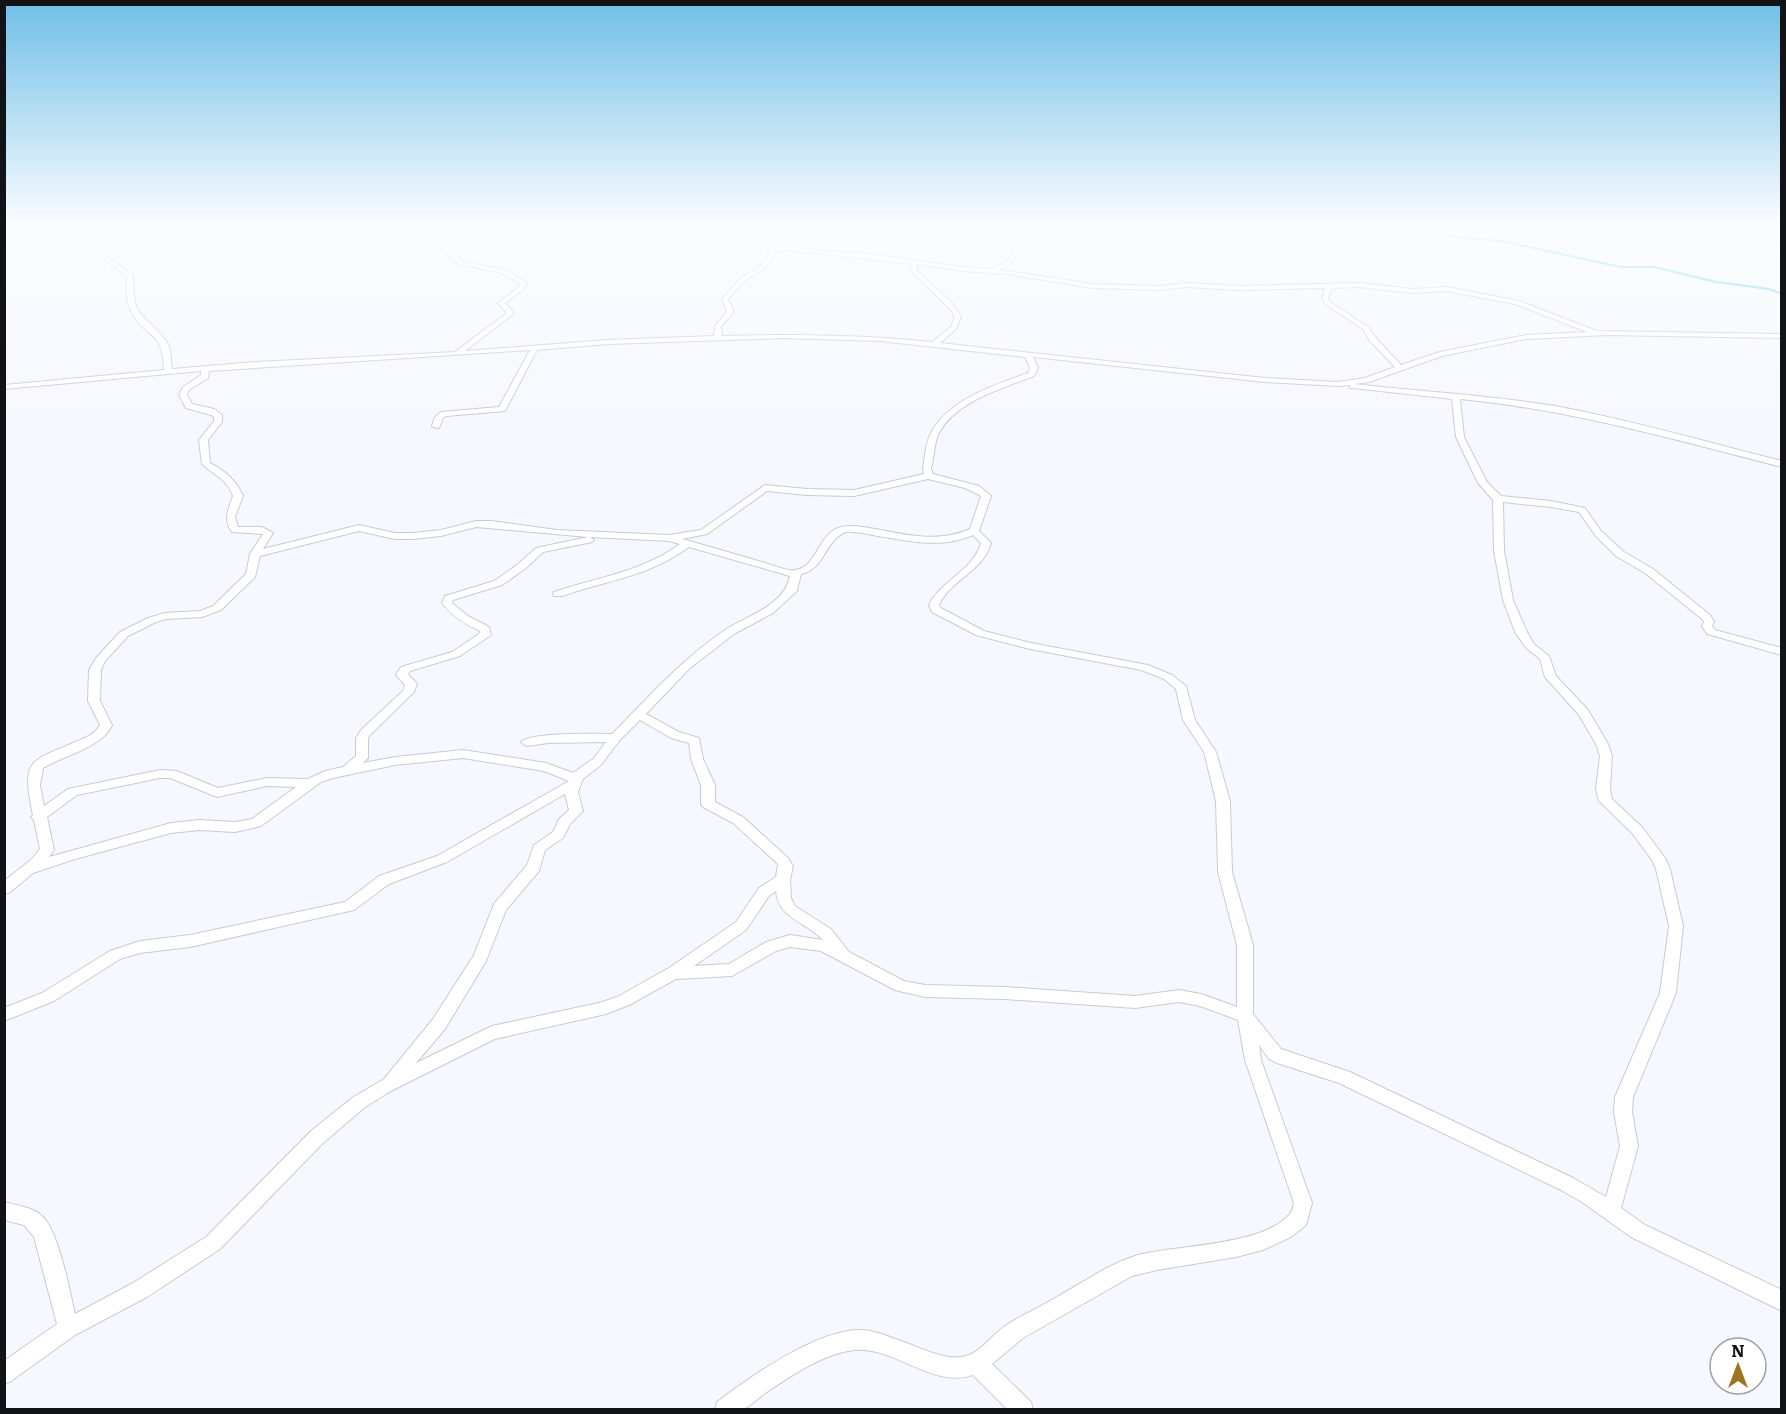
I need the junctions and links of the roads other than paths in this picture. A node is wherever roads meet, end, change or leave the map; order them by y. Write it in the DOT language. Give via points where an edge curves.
graph roads {
  1 [pos="131,292"];
  2 [pos="516,292"];
  3 [pos="731,292"];
  4 [pos="937,292"];
  5 [pos="1327,292"];
  6 [pos="1469,292"];
  7 [pos="1596,333"];
  8 [pos="1782,336"];
  9 [pos="718,339"];
  10 [pos="932,346"];
  11 [pos="535,347"];
  12 [pos="457,354"];
  13 [pos="1028,355"];
  14 [pos="1399,367"];
  15 [pos="205,368"];
  16 [pos="168,372"];
  17 [pos="1338,384"];
  18 [pos="4,387"];
  19 [pos="1456,396"];
  20 [pos="435,426"];
  21 [pos="1782,464"];
  22 [pos="929,476"];
  23 [pos="1498,499"];
  24 [pos="974,531"];
  25 [pos="606,536"];
  26 [pos="669,538"];
  27 [pos="688,543"];
  28 [pos="255,554"];
  29 [pos="796,573"];
  30 [pos="558,594"];
  31 [pos="1782,652"];
  32 [pos="638,714"];
  33 [pos="615,738"];
  34 [pos="527,742"];
  35 [pos="340,772"];
  36 [pos="573,782"];
  37 [pos="311,783"];
  38 [pos="38,817"];
  39 [pos="26,871"];
  40 [pos="783,879"];
  41 [pos="4,889"];
  42 [pos="845,956"];
  43 [pos="673,973"];
  44 [pos="4,1015"];
  45 [pos="1245,1016"];
  46 [pos="388,1084"];
  47 [pos="4,1211"];
  48 [pos="1611,1212"];
  49 [pos="1782,1301"];
  50 [pos="68,1328"];
  51 [pos="976,1363"];
  52 [pos="4,1374"];
  53 [pos="725,1410"];
  54 [pos="1023,1410"];
  1 -- 16 [label="street" via="133,309 165,342"];
  2 -- 12 [label="street" via="501,303 511,313"];
  3 -- 9 [label="street" via="724,299 731,312 718,326"];
  4 -- 10 [label="street" via="958,317 954,328"];
  5 -- 14 [label="street" via="1327,303 1366,328"];
  6 -- 7 [label="street" via="1518,302"];
  7 -- 8 [label="street"];
  7 -- 14 [label="street" via="1526,337 1447,352"];
  9 -- 10 [label="street" via="828,337"];
  9 -- 11 [label="street"];
  10 -- 13 [label="street"];
  11 -- 12 [label="street"];
  11 -- 20 [label="street" via="502,409 444,414"];
  12 -- 15 [label="street"];
  13 -- 17 [label="street"];
  13 -- 22 [label="street" via="1034,368 1031,374 977,395 941,423 934,434"];
  14 -- 17 [label="street" via="1366,380"];
  15 -- 16 [label="street"];
  15 -- 28 [label="street" via="205,376 183,395 189,406 218,415 218,422 201,443 206,464 234,484 238,496 230,522 235,530 268,533"];
  16 -- 18 [label="street"];
  17 -- 19 [label="street"];
  19 -- 21 [label="street" via="1572,412"];
  19 -- 23 [label="street" via="1460,437 1483,483"];
  22 -- 24 [label="street" via="984,492 986,500"];
  22 -- 26 [label="street" via="854,493 765,488 704,531"];
  23 -- 31 [label="street" via="1582,510 1620,554 1649,571 1706,617 1711,632"];
  23 -- 48 [label="street" via="1499,551 1508,600 1521,632 1545,658 1551,677 1584,713 1602,744 1606,756 1606,801 1631,823 1661,863 1676,926 1668,993 1624,1097 1629,1146"];
  24 -- 29 [label="street" via="946,540 858,529 840,531 823,547 818,563"];
  24 -- 45 [label="street" via="986,543 984,552 937,597 936,610 980,633 1144,667 1182,688 1189,720 1210,752 1222,801 1225,872 1245,945"];
  25 -- 26 [label="street"];
  25 -- 28 [label="street" via="491,524 413,537 352,529"];
  25 -- 35 [label="street" via="540,550 498,583 449,598 447,603 454,613 485,629 485,635 456,654 405,669 402,675 411,684 408,692 366,732 360,760"];
  26 -- 27 [label="street"];
  27 -- 29 [label="street"];
  27 -- 30 [label="street" via="658,563"];
  28 -- 38 [label="street" via="251,575 217,608 202,614 152,620 124,634 100,660 95,670 94,701 104,730 96,738 38,765 33,785"];
  29 -- 32 [label="street" via="793,589 769,611 734,630 685,667"];
  32 -- 33 [label="street"];
  32 -- 40 [label="street" via="675,735 695,741 697,759 708,785 708,804 738,820 783,861"];
  33 -- 34 [label="street"];
  33 -- 36 [label="street" via="597,762"];
  35 -- 36 [label="street" via="458,753 546,767"];
  35 -- 37 [label="street"];
  36 -- 44 [label="street" via="442,859 384,880 349,906 190,941 127,950 48,997"];
  36 -- 46 [label="street" via="571,795 576,811 558,835 539,848 534,867 499,908 484,951 439,1024"];
  37 -- 38 [label="street" via="267,782 221,793 172,774 160,774 73,792"];
  37 -- 39 [label="street" via="256,823 171,828"];
  38 -- 39 [label="street" via="46,850"];
  39 -- 41 [label="street"];
  40 -- 42 [label="street" via="789,909 826,933"];
  40 -- 43 [label="street" via="764,892 735,931"];
  42 -- 43 [label="street" via="824,946 790,941 771,946 732,970"];
  42 -- 45 [label="street" via="901,986 924,991 1135,1002 1179,996"];
  43 -- 46 [label="street" via="600,1009 492,1032"];
  45 -- 48 [label="street" via="1275,1054 1344,1077 1567,1184"];
  45 -- 51 [label="street" via="1257,1074 1304,1203 1300,1221 1237,1249 1158,1261 1122,1271 1016,1331"];
  46 -- 50 [label="street" via="317,1137 213,1243 140,1290"];
  47 -- 50 [label="street" via="28,1217 39,1226"];
  48 -- 49 [label="street" via="1638,1231"];
  50 -- 52 [label="street"];
  51 -- 53 [label="street" via="953,1367 873,1341 841,1342 764,1380"];
  51 -- 54 [label="street"];
}
